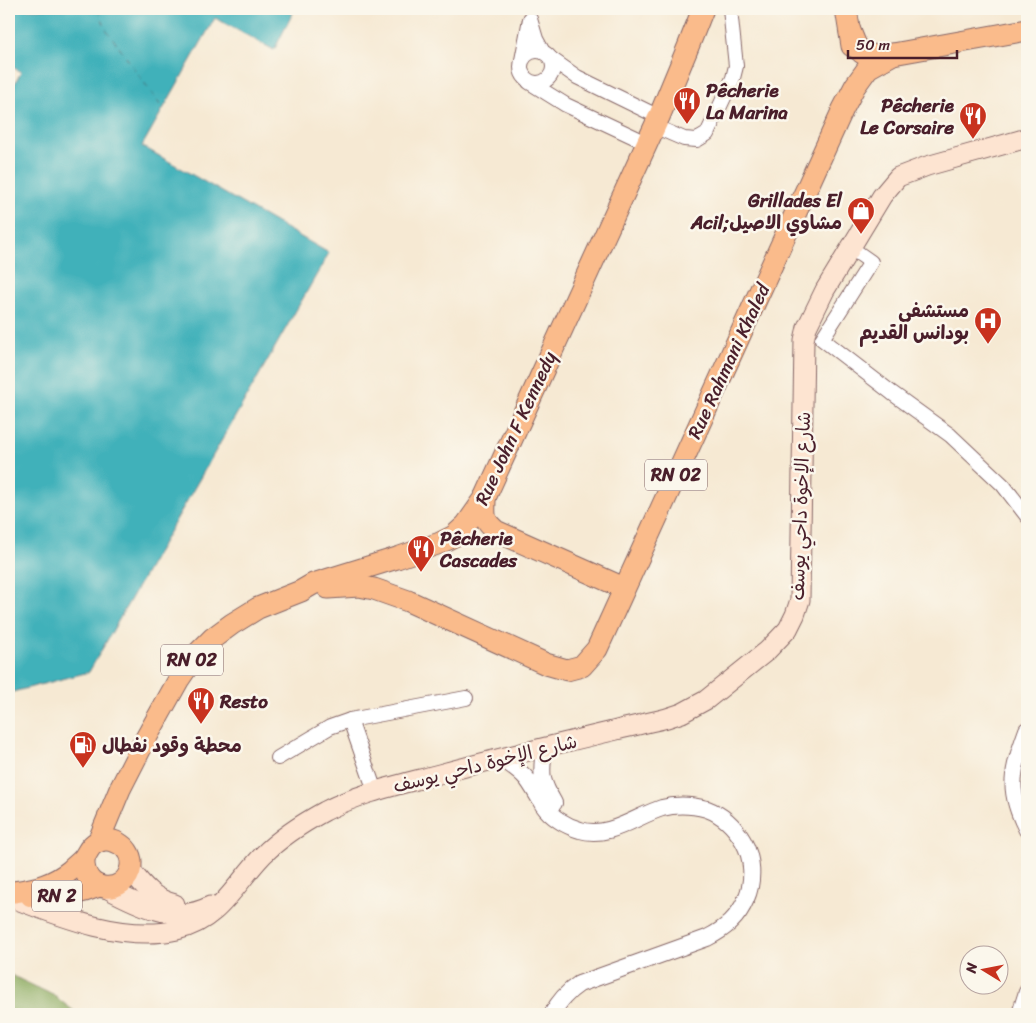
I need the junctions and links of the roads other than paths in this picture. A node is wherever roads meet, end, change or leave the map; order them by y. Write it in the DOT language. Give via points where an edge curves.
graph roads {
  1 [pos="703,9"];
  2 [pos="730,9"];
  3 [pos="846,9"];
  4 [pos="532,14"];
  5 [pos="1027,30"];
  6 [pos="850,31"];
  7 [pos="892,54"];
  8 [pos="547,55"];
  9 [pos="522,60"];
  10 [pos="529,82"];
  11 [pos="843,109"];
  12 [pos="653,129"];
  13 [pos="1027,138"];
  14 [pos="851,248"];
  15 [pos="485,498"];
  16 [pos="1027,516"];
  17 [pos="397,558"];
  18 [pos="624,588"];
  19 [pos="301,591"];
  20 [pos="408,601"];
  21 [pos="466,698"];
  22 [pos="350,720"];
  23 [pos="1027,730"];
  24 [pos="544,748"];
  25 [pos="278,758"];
  26 [pos="501,758"];
  27 [pos="128,774"];
  28 [pos="376,791"];
  29 [pos="567,824"];
  30 [pos="1027,830"];
  31 [pos="98,842"];
  32 [pos="121,844"];
  33 [pos="84,859"];
  34 [pos="130,869"];
  35 [pos="103,887"];
  36 [pos="11,893"];
  37 [pos="230,894"];
  38 [pos="1027,992"];
  39 [pos="552,1014"];
  40 [pos="1020,1014"];
  1 -- 12 [label="main road, Rue John F Kennedy / RN 02"];
  2 -- 12 [label="street" via="736,66 707,134 697,140 684,139"];
  3 -- 6 [label="main road, RN 02"];
  4 -- 8 [label="street" via="536,39"];
  4 -- 9 [label="street"];
  5 -- 7 [label="main road"];
  6 -- 7 [label="main road" via="865,55"];
  6 -- 11 [label="main road, RN 02" via="853,78"];
  7 -- 11 [label="main road" via="868,68"];
  8 -- 9 [label="street" via="535,51"];
  8 -- 10 [label="street" via="553,66 552,75 546,82"];
  8 -- 12 [label="street"];
  9 -- 10 [label="street" via="520,69"];
  10 -- 12 [label="street" via="566,105"];
  11 -- 18 [label="main road, Rue Rahmani Khaled / RN 02"];
  12 -- 15 [label="main road, Rue John F Kennedy / RN 02"];
  13 -- 14 [label="main road, شارع الإخوة داحي يوسف" via="927,166 898,178 882,196"];
  14 -- 16 [label="street" via="871,262 822,339 950,435 1003,485"];
  14 -- 24 [label="main road, شارع الإخوة داحي يوسف" via="813,314 804,340 800,600 788,629 767,651 694,707 667,718"];
  15 -- 17 [label="main road, Rue John F Kennedy / RN 02" via="454,536"];
  15 -- 18 [label="main road" via="484,518 496,532"];
  17 -- 19 [label="main road, Rue John F Kennedy / RN 02" via="313,584"];
  17 -- 20 [label="main road" via="390,581"];
  18 -- 20 [label="main road, Rue Rahmani Khaled / RN 02" via="597,649 582,666 567,670 546,664"];
  19 -- 20 [label="main road, Rue Rahmani Khaled / RN 02" via="359,586"];
  19 -- 27 [label="main road, Rue John F Kennedy / RN 02" via="258,608 213,638 194,656"];
  21 -- 22 [label="street"];
  22 -- 25 [label="street" via="330,727"];
  22 -- 28 [label="street"];
  23 -- 30 [label="street" via="1013,781 1016,806"];
  24 -- 26 [label="main road, شارع الإخوة داحي يوسف"];
  24 -- 29 [label="street" via="544,783"];
  26 -- 28 [label="main road, شارع الإخوة داحي يوسف"];
  26 -- 29 [label="street" via="528,780 550,813"];
  27 -- 31 [label="main road, Rue John F Kennedy / RN 02"];
  27 -- 32 [label="main road, Rue John F Kennedy / RN 02" via="120,808"];
  28 -- 37 [label="main road, شارع الإخوة داحي يوسف" via="339,804 289,834 264,855"];
  29 -- 39 [label="street" via="588,832 604,832 662,808 699,807 722,817 739,834 750,857 751,882 740,911 718,933 579,984 563,997"];
  31 -- 32 [label="main road" via="110,840"];
  31 -- 33 [label="main road" via="88,850"];
  32 -- 34 [label="main road" via="130,856"];
  33 -- 35 [label="main road" via="87,876 94,884"];
  33 -- 36 [label="main road, RN 2" via="48,885"];
  34 -- 35 [label="main road" via="119,884"];
  34 -- 37 [label="main road" via="150,893 173,904 200,904"];
  35 -- 36 [label="main road, RN 2" via="52,896"];
  35 -- 37 [label="main road, شارع الإخوة داحي يوسف" via="143,906 179,913 197,912"];
  36 -- 37 [label="main road, شارع الإخوة داحي يوسف" via="71,920 98,927 162,932 194,924 221,906"];
  38 -- 40 [label="street"];
}
